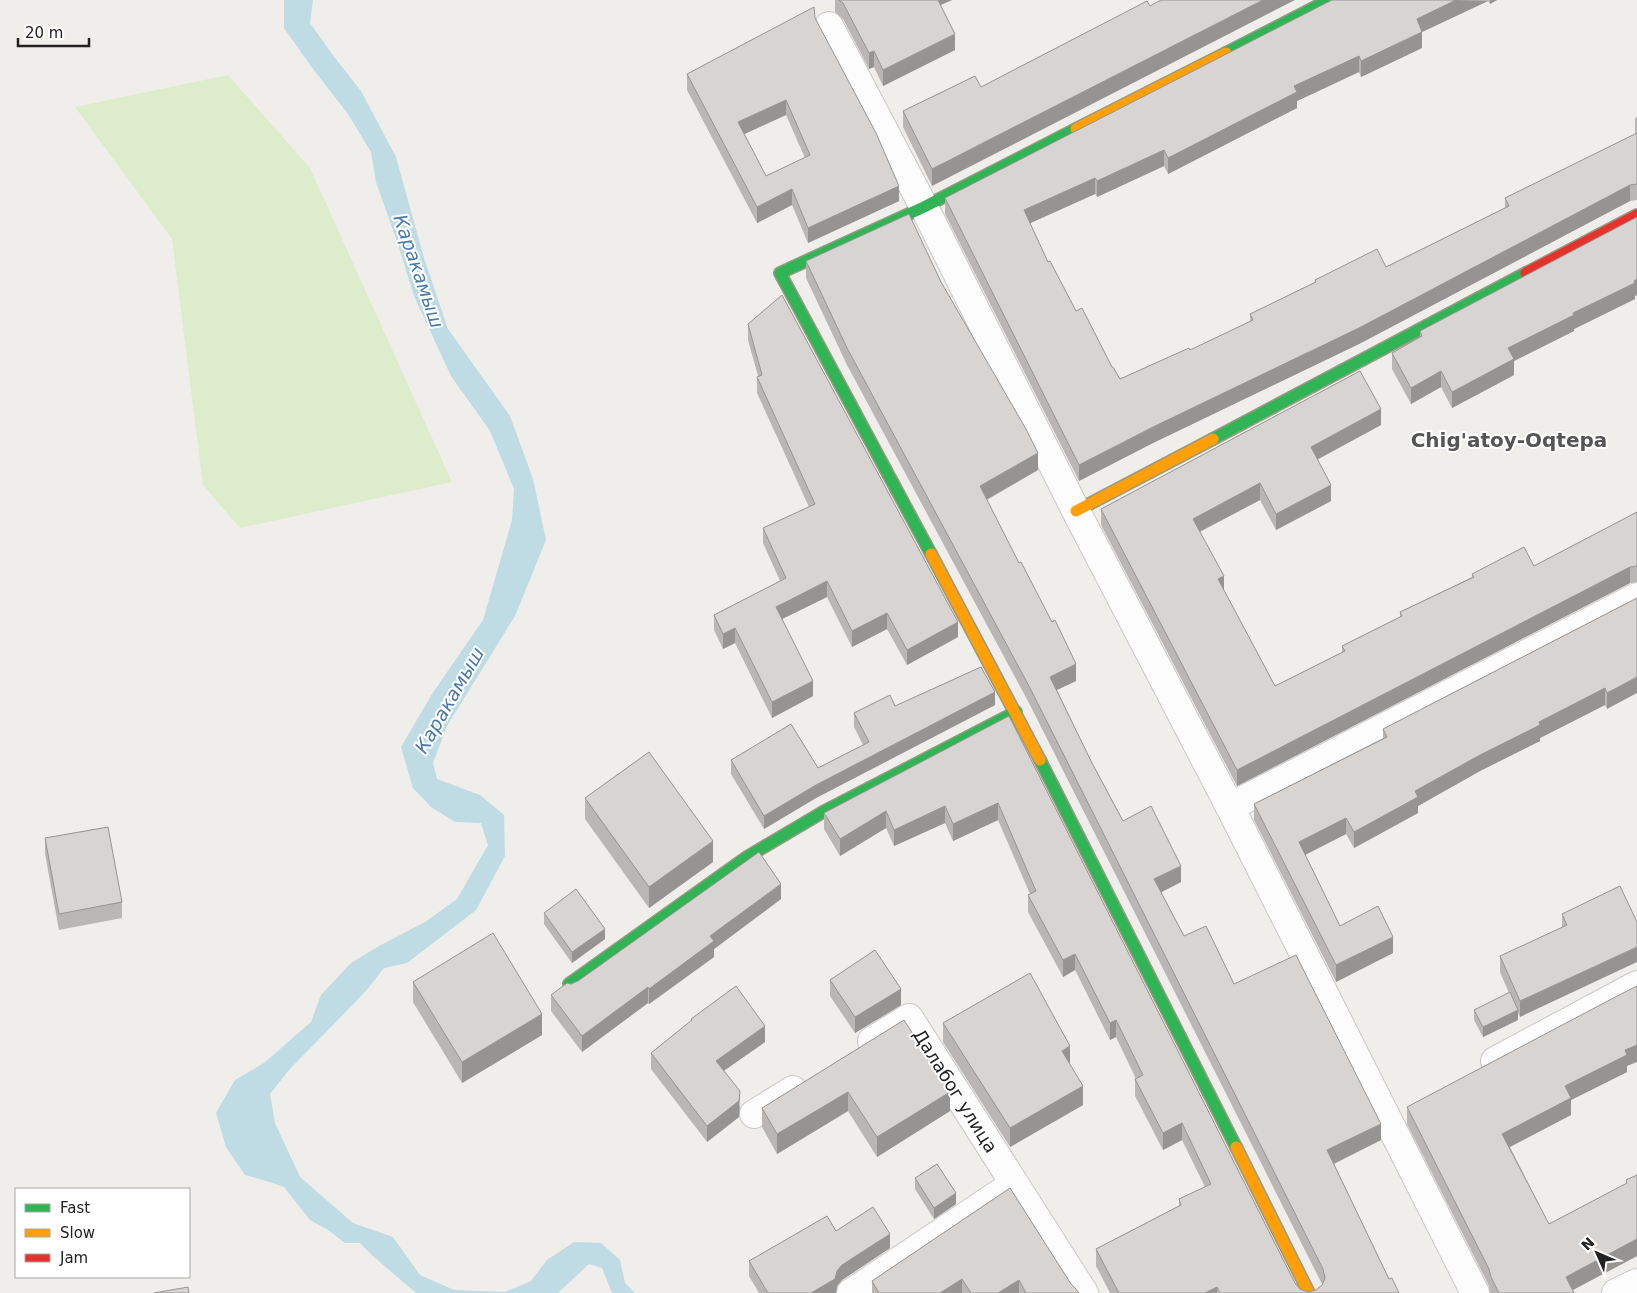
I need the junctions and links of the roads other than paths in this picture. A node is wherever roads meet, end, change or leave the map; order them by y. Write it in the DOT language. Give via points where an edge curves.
graph roads {
  1 [pos="1329,0"];
  2 [pos="829,26"];
  3 [pos="924,208"];
  4 [pos="1637,215"];
  5 [pos="1076,511"];
  6 [pos="1637,597"];
  7 [pos="1016,712"];
  8 [pos="1230,807"];
  9 [pos="569,984"];
  10 [pos="1637,985"];
  11 [pos="852,1053"];
  12 [pos="1473,1072"];
  13 [pos="811,1079"];
  14 [pos="1412,1105"];
  15 [pos="754,1114"];
  16 [pos="1386,1118"];
  17 [pos="1014,1184"];
  18 [pos="1637,1283"];
  19 [pos="851,1293"];
  20 [pos="1084,1293"];
  21 [pos="1309,1293"];
  22 [pos="1476,1293"];
  23 [pos="1616,1293"];
  1 -- 3 [label="street"];
  2 -- 3 [label="street"];
  3 -- 5 [label="street"];
  3 -- 7 [label="street" via="780,273"];
  4 -- 5 [label="street"];
  5 -- 8 [label="street"];
  6 -- 8 [label="street"];
  7 -- 9 [label="street" via="823,812 746,856"];
  7 -- 21 [label="street"];
  8 -- 16 [label="street"];
  10 -- 12 [label="street"];
  11 -- 17 [label="street, Далабог улица" via="909,1018"];
  13 -- 15 [label="street"];
  14 -- 16 [label="street"];
  16 -- 22 [label="street"];
  17 -- 19 [label="street"];
  17 -- 20 [label="street, Далабог улица"];
  18 -- 23 [label="street"];
}
